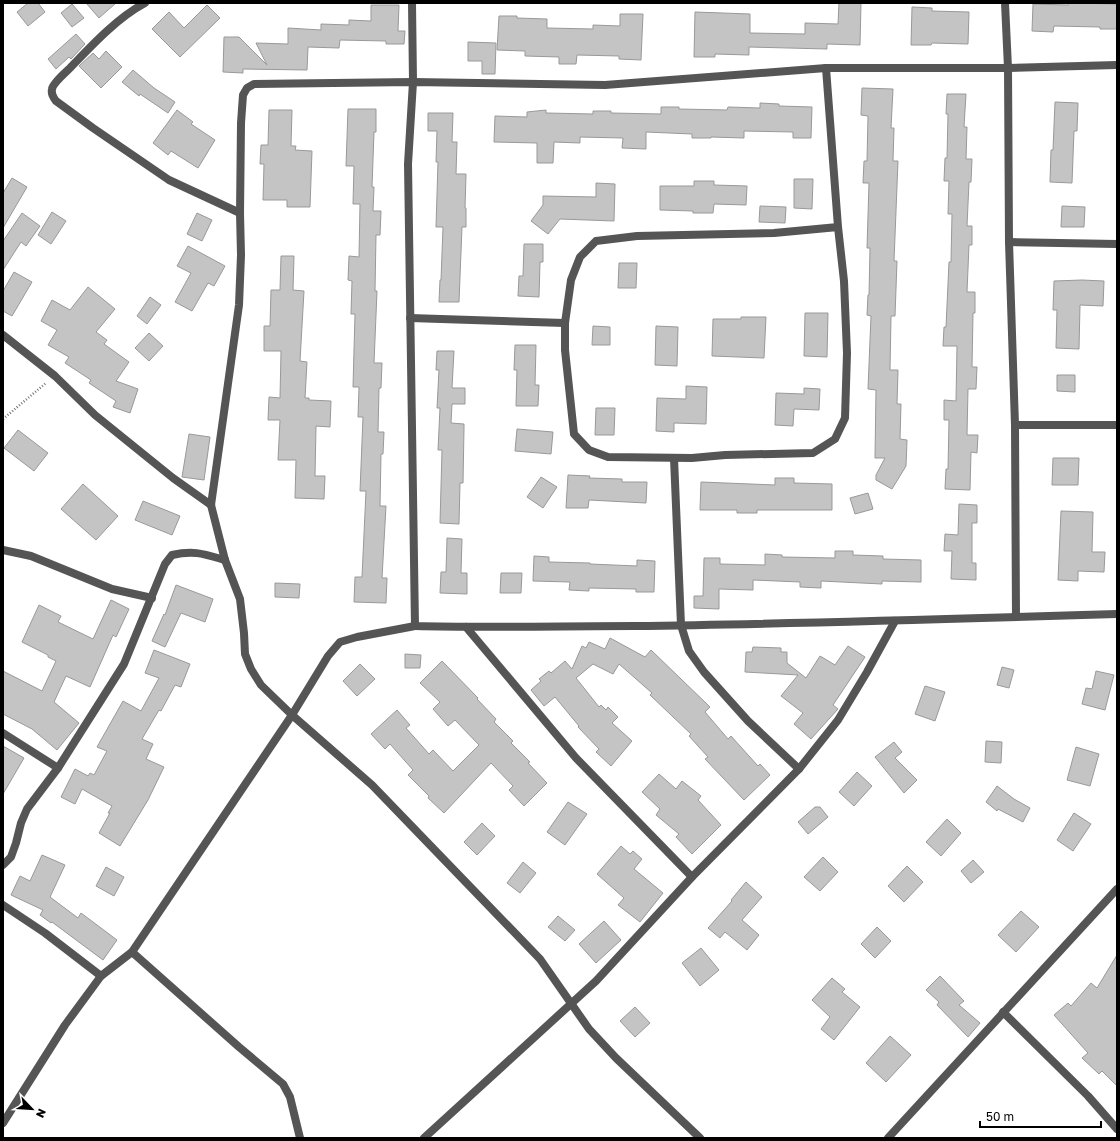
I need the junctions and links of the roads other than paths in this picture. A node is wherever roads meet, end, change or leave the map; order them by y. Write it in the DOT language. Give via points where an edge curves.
graph roads {
  1 [pos="145,3"];
  2 [pos="412,3"];
  3 [pos="1005,3"];
  4 [pos="1117,65"];
  5 [pos="826,68"];
  6 [pos="1008,68"];
  7 [pos="413,82"];
  8 [pos="240,213"];
  9 [pos="838,227"];
  10 [pos="1009,242"];
  11 [pos="1117,244"];
  12 [pos="410,318"];
  13 [pos="565,323"];
  14 [pos="3,335"];
  15 [pos="1015,425"];
  16 [pos="1117,425"];
  17 [pos="674,458"];
  18 [pos="211,505"];
  19 [pos="3,550"];
  20 [pos="225,560"];
  21 [pos="152,598"];
  22 [pos="1117,614"];
  23 [pos="1016,617"];
  24 [pos="895,621"];
  25 [pos="681,625"];
  26 [pos="416,626"];
  27 [pos="466,628"];
  28 [pos="292,715"];
  29 [pos="3,733"];
  30 [pos="58,768"];
  31 [pos="800,769"];
  32 [pos="3,865"];
  33 [pos="692,877"];
  34 [pos="1117,889"];
  35 [pos="3,905"];
  36 [pos="132,952"];
  37 [pos="101,976"];
  38 [pos="570,1004"];
  39 [pos="1004,1012"];
  40 [pos="3,1123"];
  41 [pos="1117,1129"];
  42 [pos="300,1138"];
  43 [pos="424,1138"];
  44 [pos="700,1138"];
  45 [pos="888,1138"];
  1 -- 8 [label="street" via="135,8 99,39 52,88 52,95 56,101 92,128 169,180"];
  2 -- 7 [label="street"];
  3 -- 6 [label="street"];
  4 -- 6 [label="street"];
  5 -- 6 [label="street"];
  5 -- 7 [label="street" via="605,85"];
  5 -- 9 [label="street"];
  6 -- 10 [label="street"];
  7 -- 8 [label="street" via="254,84 247,88 243,95 241,116"];
  7 -- 12 [label="street" via="408,164"];
  8 -- 18 [label="street" via="239,305"];
  9 -- 13 [label="street" via="774,233 637,236 596,241 580,257 571,280"];
  9 -- 17 [label="street" via="844,281 847,353 845,418 835,439 813,453"];
  10 -- 11 [label="street"];
  10 -- 15 [label="street"];
  12 -- 13 [label="street"];
  12 -- 26 [label="street"];
  13 -- 17 [label="street" via="565,350 574,434 589,450 608,457"];
  14 -- 18 [label="street" via="55,376 95,415"];
  15 -- 16 [label="street"];
  15 -- 23 [label="street"];
  17 -- 25 [label="street"];
  18 -- 20 [label="street"];
  19 -- 21 [label="street" via="32,556 112,588"];
  20 -- 21 [label="street" via="198,552 172,555 165,564"];
  20 -- 28 [label="street" via="240,599 245,654 251,669 261,685"];
  21 -- 30 [label="street" via="124,664"];
  22 -- 23 [label="street"];
  23 -- 24 [label="street"];
  24 -- 25 [label="street"];
  24 -- 31 [label="street" via="838,720"];
  25 -- 27 [label="street"];
  25 -- 31 [label="street" via="689,651 704,672 748,721"];
  26 -- 27 [label="street"];
  26 -- 28 [label="street" via="340,642 328,656"];
  27 -- 33 [label="street" via="576,758"];
  28 -- 36 [label="street"];
  28 -- 38 [label="street" via="372,785 455,870 540,959 560,985"];
  29 -- 30 [label="street"];
  30 -- 32 [label="street" via="27,809 11,857"];
  31 -- 33 [label="street"];
  33 -- 38 [label="street" via="596,981"];
  34 -- 39 [label="street"];
  35 -- 37 [label="street"];
  36 -- 37 [label="street"];
  36 -- 42 [label="street" via="283,1084 290,1097"];
  37 -- 40 [label="street" via="65,1025"];
  38 -- 43 [label="street"];
  38 -- 44 [label="street" via="616,1058"];
  39 -- 41 [label="street" via="1088,1096"];
  39 -- 45 [label="street"];
}
